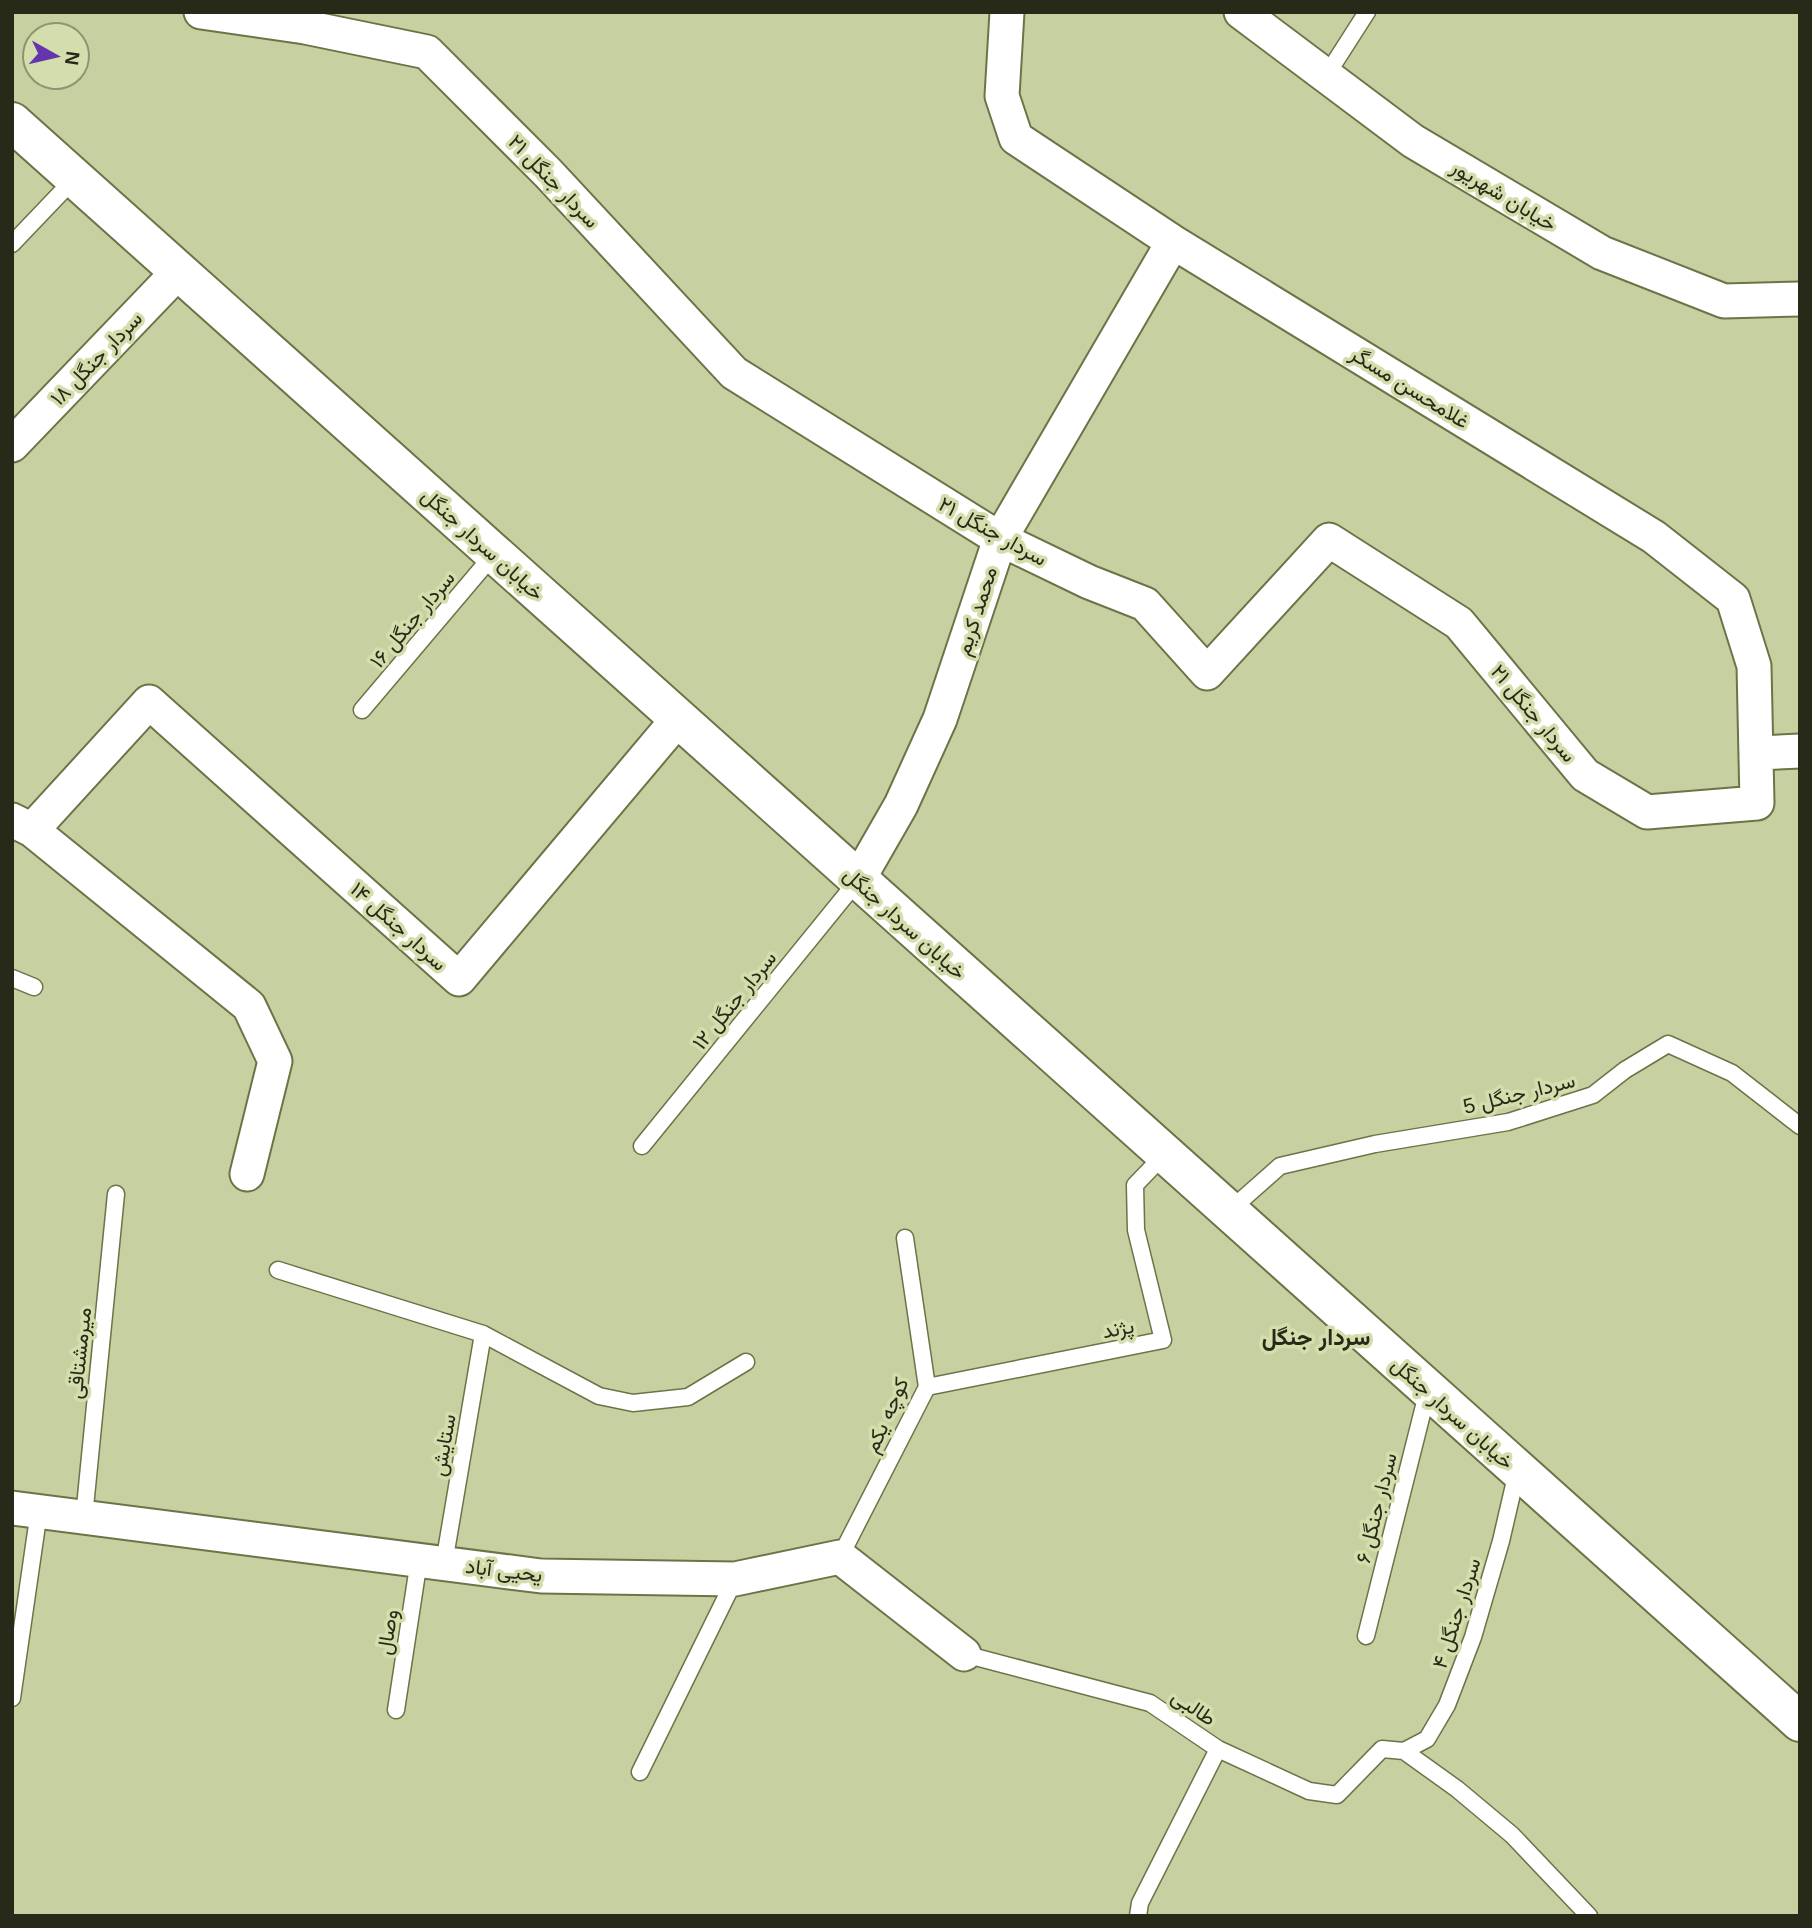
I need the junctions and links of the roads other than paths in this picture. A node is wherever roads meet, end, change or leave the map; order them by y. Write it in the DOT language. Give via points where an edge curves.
graph roads {
  1 [pos="201,12"];
  2 [pos="1007,12"];
  3 [pos="1241,12"];
  4 [pos="1367,12"];
  5 [pos="1326,76"];
  6 [pos="12,122"];
  7 [pos="75,178"];
  8 [pos="1173,242"];
  9 [pos="12,244"];
  10 [pos="179,271"];
  11 [pos="1800,299"];
  12 [pos="12,445"];
  13 [pos="1000,539"];
  14 [pos="494,554"];
  15 [pos="362,710"];
  16 [pos="678,719"];
  17 [pos="1800,751"];
  18 [pos="1757,752"];
  19 [pos="1757,803"];
  20 [pos="22,825"];
  21 [pos="858,880"];
  22 [pos="12,978"];
  23 [pos="34,987"];
  24 [pos="1800,1126"];
  25 [pos="642,1146"];
  26 [pos="1164,1155"];
  27 [pos="247,1174"];
  28 [pos="116,1194"];
  29 [pos="1228,1212"];
  30 [pos="905,1238"];
  31 [pos="278,1270"];
  32 [pos="483,1334"];
  33 [pos="746,1362"];
  34 [pos="927,1387"];
  35 [pos="1428,1390"];
  36 [pos="1517,1470"];
  37 [pos="26,1510"];
  38 [pos="84,1517"];
  39 [pos="840,1558"];
  40 [pos="431,1561"];
  41 [pos="735,1579"];
  42 [pos="1366,1636"];
  43 [pos="964,1654"];
  44 [pos="12,1698"];
  45 [pos="396,1710"];
  46 [pos="1800,1722"];
  47 [pos="1218,1749"];
  48 [pos="1404,1751"];
  49 [pos="640,1772"];
  50 [pos="1138,1916"];
  51 [pos="1589,1916"];
  1 -- 13 [label="street, سردار جنگل ۲۱" via="427,52 548,173 734,373"];
  2 -- 8 [label="street, غلامحسن مسگر" via="1002,96 1016,138"];
  3 -- 5 [label="street, خیابان شهریور"];
  4 -- 5 [label="lane"];
  5 -- 11 [label="street, خیابان شهریور" via="1413,141 1602,253 1724,301"];
  6 -- 7 [label="main road, خیابان سردار جنگل"];
  7 -- 9 [label="lane"];
  7 -- 10 [label="main road, خیابان سردار جنگل"];
  8 -- 13 [label="street, محمد کریم"];
  8 -- 18 [label="street, غلامحسن مسگر" via="1654,537 1733,599 1754,666"];
  10 -- 12 [label="street, سردار جنگل ۱۸"];
  10 -- 14 [label="main road, خیابان سردار جنگل"];
  13 -- 19 [label="street, سردار جنگل ۲۱" via="1145,604 1207,673 1329,540 1459,623 1585,775 1647,812"];
  13 -- 21 [label="street, محمد کریم" via="940,719 901,805"];
  14 -- 15 [label="lane, سردار جنگل ۱۶"];
  14 -- 16 [label="main road, خیابان سردار جنگل"];
  16 -- 20 [label="street, سردار جنگل ۱۴" via="459,979 149,702"];
  16 -- 21 [label="main road, خیابان سردار جنگل"];
  17 -- 18 [label="street"];
  18 -- 19 [label="street, غلامحسن مسگر"];
  20 -- 27 [label="street" via="249,1006 275,1061"];
  21 -- 25 [label="lane, سردار جنگل ۱۲"];
  21 -- 26 [label="main road, خیابان سردار جنگل"];
  22 -- 23 [label="lane"];
  24 -- 29 [label="lane, سردار جنگل 5" via="1732,1073 1668,1044 1593,1096 1508,1122 1280,1166"];
  26 -- 29 [label="main road, خیابان سردار جنگل"];
  26 -- 34 [label="lane, پژند" via="1135,1185 1136,1230 1163,1340"];
  28 -- 38 [label="lane, میرمشتاقی"];
  29 -- 35 [label="main road, خیابان سردار جنگل"];
  30 -- 34 [label="lane, کوچه یکم"];
  31 -- 32 [label="lane"];
  32 -- 33 [label="lane" via="599,1396 633,1403 688,1397"];
  32 -- 40 [label="lane, ستایش"];
  34 -- 39 [label="lane, کوچه یکم"];
  35 -- 36 [label="main road, خیابان سردار جنگل"];
  35 -- 42 [label="lane, سردار جنگل ۶"];
  36 -- 46 [label="main road, خیابان سردار جنگل"];
  36 -- 48 [label="lane, سردار جنگل ۴" via="1473,1637 1447,1705 1427,1739"];
  37 -- 38 [label="street, یحیی آباد"];
  37 -- 44 [label="lane"];
  38 -- 40 [label="street, یحیی آباد"];
  39 -- 41 [label="street, یحیی آباد"];
  39 -- 43 [label="street"];
  40 -- 41 [label="street, یحیی آباد" via="541,1576"];
  40 -- 45 [label="lane, وصال"];
  41 -- 49 [label="lane"];
  43 -- 47 [label="lane, طالبی" via="1150,1703"];
  47 -- 48 [label="lane" via="1309,1791 1337,1795 1382,1749"];
  47 -- 50 [label="lane, طالبی" via="1140,1903"];
  48 -- 51 [label="lane" via="1513,1835"];
}
